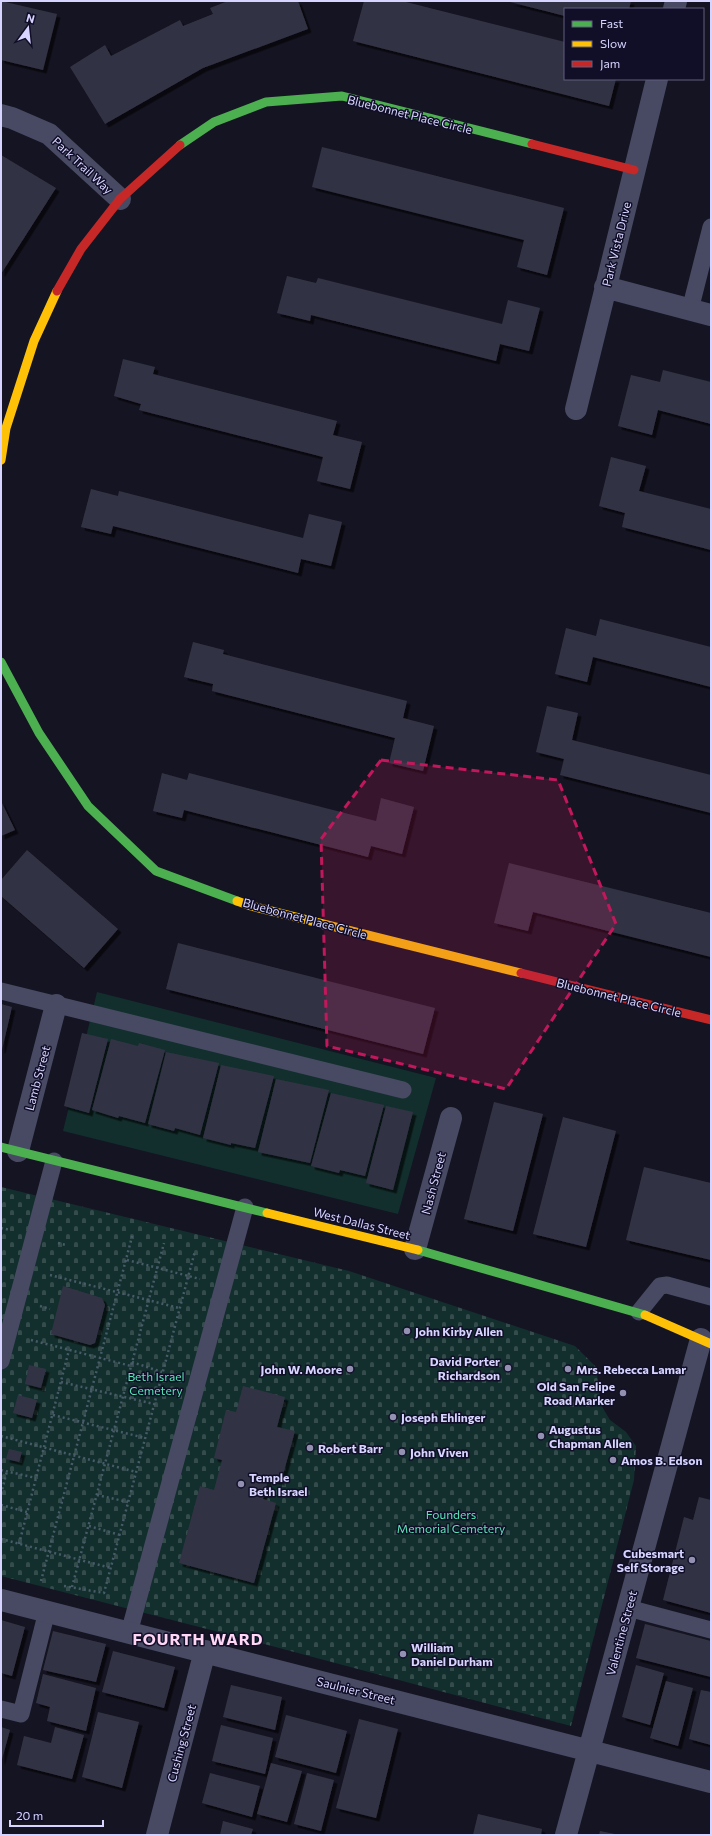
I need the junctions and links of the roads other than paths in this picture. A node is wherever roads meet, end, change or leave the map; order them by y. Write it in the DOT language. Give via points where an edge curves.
graph roads {
  1 [pos="657,80"];
  2 [pos="1,115"];
  3 [pos="634,170"];
  4 [pos="120,199"];
  5 [pos="711,227"];
  6 [pos="605,287"];
  7 [pos="690,310"];
  8 [pos="711,315"];
  9 [pos="576,409"];
  10 [pos="1,460"];
  11 [pos="1,662"];
  12 [pos="1,991"];
  13 [pos="56,1005"];
  14 [pos="711,1020"];
  15 [pos="403,1090"];
  16 [pos="451,1118"];
  17 [pos="10,1149"];
  18 [pos="54,1161"];
  19 [pos="245,1207"];
  20 [pos="415,1249"];
  21 [pos="711,1297"];
  22 [pos="639,1312"];
  23 [pos="706,1341"];
  24 [pos="1,1361"];
  25 [pos="1,1600"];
  26 [pos="628,1608"];
  27 [pos="47,1612"];
  28 [pos="711,1630"];
  29 [pos="129,1633"];
  30 [pos="205,1651"];
  31 [pos="1,1709"];
  32 [pos="588,1750"];
  33 [pos="711,1782"];
  34 [pos="157,1835"];
  35 [pos="566,1835"];
  1 -- 3 [label="street, Park Vista Drive"];
  2 -- 4 [label="street, Park Trail Way" via="49,134"];
  3 -- 4 [label="street, Bluebonnet Place Circle" via="342,96 266,102 214,122 183,142"];
  3 -- 6 [label="street, Park Vista Drive"];
  4 -- 10 [label="street, Bluebonnet Place Circle" via="81,249 54,296 34,341 6,428"];
  5 -- 7 [label="lane"];
  6 -- 7 [label="street"];
  6 -- 9 [label="street, Park Vista Drive"];
  7 -- 8 [label="street"];
  11 -- 14 [label="street, Bluebonnet Place Circle" via="39,733 88,806 156,871 251,906"];
  12 -- 13 [label="lane"];
  13 -- 15 [label="lane"];
  13 -- 17 [label="street, Lamb Street"];
  16 -- 20 [label="street, Nash Street"];
  17 -- 18 [label="street, West Dallas Street"];
  18 -- 19 [label="street, West Dallas Street"];
  18 -- 24 [label="lane"];
  19 -- 20 [label="street, West Dallas Street"];
  19 -- 29 [label="lane"];
  20 -- 22 [label="street, West Dallas Street"];
  21 -- 22 [label="lane" via="667,1285 660,1286"];
  22 -- 23 [label="street, West Dallas Street"];
  23 -- 26 [label="street, Valentine Street"];
  25 -- 27 [label="street, Saulnier Street"];
  26 -- 28 [label="lane"];
  26 -- 32 [label="street, Valentine Street"];
  27 -- 29 [label="street, Saulnier Street"];
  27 -- 31 [label="lane" via="20,1714"];
  29 -- 30 [label="street, Saulnier Street"];
  30 -- 32 [label="street, Saulnier Street"];
  30 -- 34 [label="street, Cushing Street"];
  32 -- 33 [label="street, Saulnier Street"];
  32 -- 35 [label="street, Valentine Street"];
}
